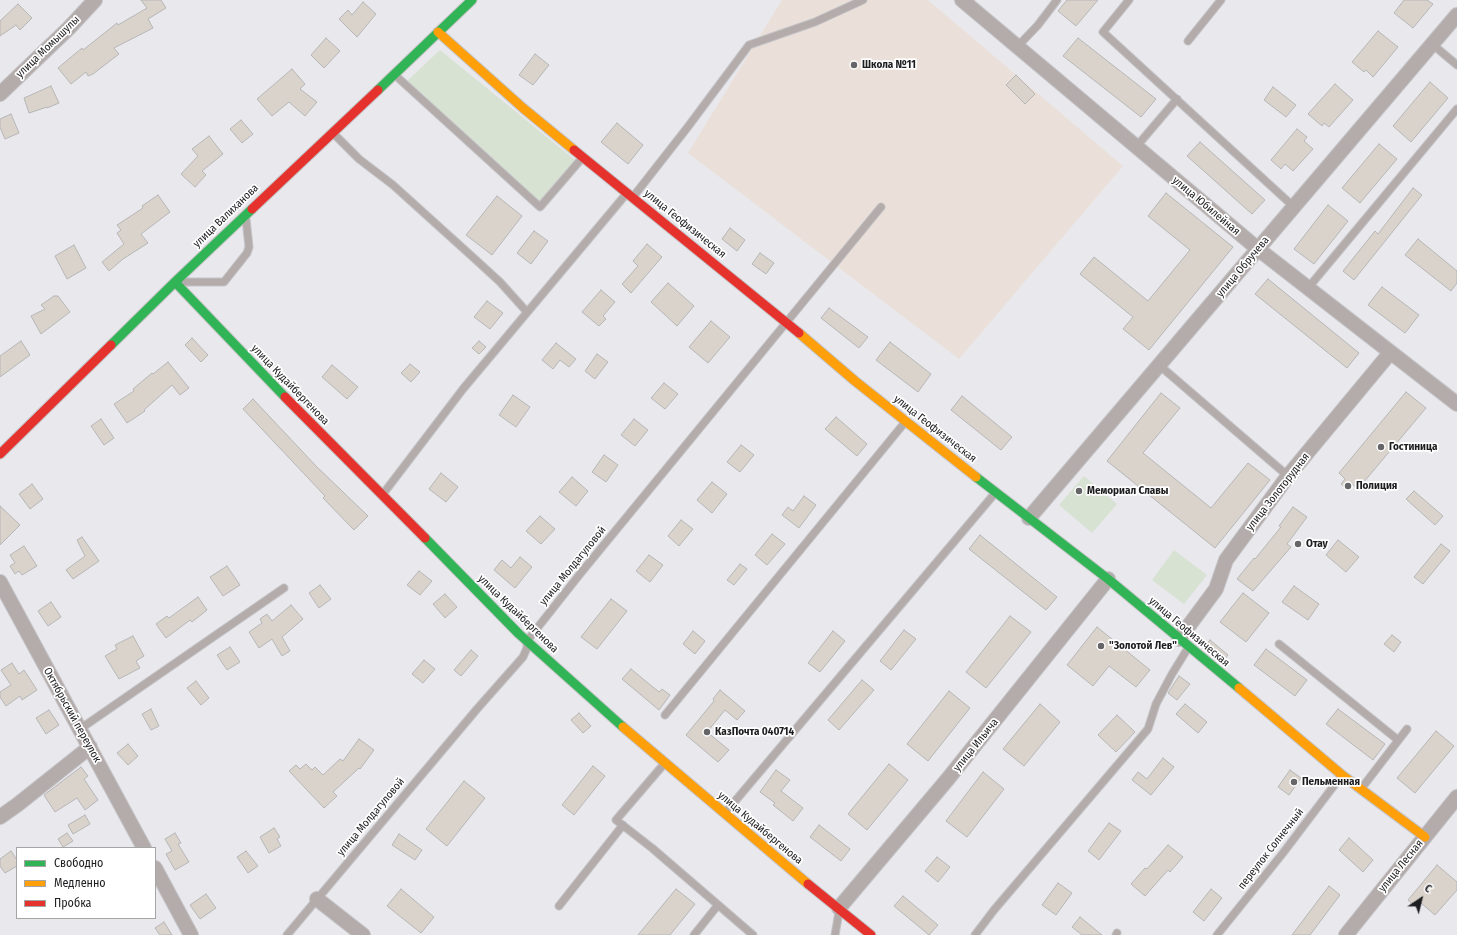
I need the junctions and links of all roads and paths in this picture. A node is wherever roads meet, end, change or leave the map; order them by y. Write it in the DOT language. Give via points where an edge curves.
graph roads {
  1 [pos="95,0"];
  2 [pos="472,0"];
  3 [pos="863,0"];
  4 [pos="962,0"];
  5 [pos="1057,0"];
  6 [pos="1129,0"];
  7 [pos="1221,0"];
  8 [pos="1457,15"];
  9 [pos="438,32"];
  10 [pos="1188,41"];
  11 [pos="1432,44"];
  12 [pos="1017,47"];
  13 [pos="1457,65"];
  14 [pos="393,74"];
  15 [pos="0,94"];
  16 [pos="1177,99"];
  17 [pos="1457,110"];
  18 [pos="332,132"];
  19 [pos="1136,147"];
  20 [pos="583,157"];
  21 [pos="630,195"];
  22 [pos="881,207"];
  23 [pos="1294,207"];
  24 [pos="245,214"];
  25 [pos="1258,249"];
  26 [pos="175,282"];
  27 [pos="1308,288"];
  28 [pos="527,312"];
  29 [pos="786,321"];
  30 [pos="1390,353"];
  31 [pos="1159,365"];
  32 [pos="1457,404"];
  33 [pos="906,421"];
  34 [pos="0,454"];
  35 [pos="1288,476"];
  36 [pos="996,492"];
  37 [pos="382,495"];
  38 [pos="1029,518"];
  39 [pos="1108,579"];
  40 [pos="0,582"];
  41 [pos="284,588"];
  42 [pos="527,641"];
  43 [pos="1183,643"];
  44 [pos="1279,644"];
  45 [pos="665,715"];
  46 [pos="80,729"];
  47 [pos="1407,729"];
  48 [pos="1398,740"];
  49 [pos="90,747"];
  50 [pos="665,764"];
  51 [pos="1342,775"];
  52 [pos="1361,789"];
  53 [pos="1457,797"];
  54 [pos="724,814"];
  55 [pos="0,817"];
  56 [pos="623,825"];
  57 [pos="1424,837"];
  58 [pos="143,847"];
  59 [pos="156,870"];
  60 [pos="316,899"];
  61 [pos="718,905"];
  62 [pos="559,906"];
  63 [pos="839,908"];
  64 [pos="191,935"];
  65 [pos="287,935"];
  66 [pos="363,935"];
  67 [pos="694,935"];
  68 [pos="753,935"];
  69 [pos="835,935"];
  70 [pos="871,935"];
  71 [pos="975,935"];
  72 [pos="1217,935"];
  73 [pos="1346,935"];
  1 -- 15 [label="street, улица Момышулы"];
  2 -- 9 [label="street, улица Валиханова"];
  3 -- 21 [label="lane" via="815,22 749,45 688,128"];
  4 -- 12 [label="street, улица Юбилейная"];
  5 -- 12 [label="lane"];
  6 -- 16 [label="lane" via="1103,32"];
  7 -- 10 [label="lane"];
  8 -- 11 [label="street, улица Обручева"];
  9 -- 14 [label="street, улица Валиханова"];
  9 -- 20 [label="street, улица Геофизическая" via="523,108"];
  11 -- 13 [label="lane"];
  11 -- 23 [label="street, улица Обручева"];
  12 -- 19 [label="street, улица Юбилейная"];
  14 -- 18 [label="street, улица Валиханова"];
  14 -- 20 [label="lane" via="540,207"];
  16 -- 19 [label="lane"];
  16 -- 23 [label="lane"];
  17 -- 27 [label="lane"];
  18 -- 24 [label="street, улица Валиханова"];
  18 -- 28 [label="lane" via="359,159 393,185 500,282"];
  19 -- 25 [label="street, улица Юбилейная"];
  20 -- 21 [label="street, улица Геофизическая"];
  21 -- 28 [label="lane"];
  21 -- 29 [label="street, улица Геофизическая"];
  22 -- 29 [label="lane, улица Молдагуловой"];
  23 -- 25 [label="street, улица Обручева"];
  24 -- 26 [label="street, улица Валиханова"];
  24 -- 26 [label="lane" via="249,247 224,282"];
  25 -- 27 [label="street, улица Юбилейная"];
  25 -- 31 [label="street, улица Обручева"];
  26 -- 34 [label="street, улица Валиханова"];
  26 -- 37 [label="street, улица Кудайбергенова"];
  27 -- 30 [label="street, улица Юбилейная"];
  28 -- 37 [label="lane" via="463,389"];
  29 -- 33 [label="street, улица Геофизическая"];
  29 -- 42 [label="lane, улица Молдагуловой"];
  30 -- 32 [label="street, улица Юбилейная"];
  30 -- 35 [label="street, улица Золоторудная"];
  31 -- 35 [label="lane"];
  31 -- 38 [label="street, улица Обручева"];
  33 -- 36 [label="street, улица Геофизическая"];
  33 -- 45 [label="lane"];
  35 -- 43 [label="street, улица Золоторудная" via="1226,560 1216,589"];
  36 -- 38 [label="street, улица Геофизическая"];
  36 -- 54 [label="lane"];
  37 -- 42 [label="street, улица Кудайбергенова"];
  38 -- 39 [label="street, улица Геофизическая"];
  39 -- 43 [label="street, улица Геофизическая"];
  39 -- 63 [label="street, улица Ильича" via="947,780"];
  40 -- 46 [label="street, Октябрьский переулок"];
  41 -- 46 [label="lane"];
  42 -- 50 [label="street, улица Кудайбергенова"];
  42 -- 60 [label="lane, улица Молдагуловой" via="524,657"];
  43 -- 51 [label="street, улица Геофизическая"];
  43 -- 71 [label="lane" via="1172,674 1156,704 1148,729"];
  44 -- 48 [label="lane"];
  46 -- 49 [label="street, Октябрьский переулок"];
  47 -- 48 [label="lane"];
  48 -- 52 [label="lane"];
  49 -- 55 [label="street"];
  49 -- 58 [label="street, Октябрьский переулок"];
  50 -- 54 [label="street, улица Кудайбергенова"];
  50 -- 56 [label="lane" via="616,820"];
  51 -- 52 [label="street, улица Геофизическая"];
  51 -- 72 [label="lane, переулок Солнечный"];
  52 -- 57 [label="street, улица Геофизическая"];
  53 -- 57 [label="street, улица Лесная"];
  54 -- 63 [label="street, улица Кудайбергенова"];
  56 -- 61 [label="lane"];
  56 -- 62 [label="lane"];
  57 -- 73 [label="street, улица Лесная"];
  59 -- 64 [label="street"];
  60 -- 65 [label="lane, улица Молдагуловой"];
  60 -- 66 [label="street"];
  61 -- 67 [label="lane"];
  61 -- 68 [label="lane"];
  63 -- 69 [label="lane"];
  63 -- 70 [label="street, улица Кудайбергенова"];
}
